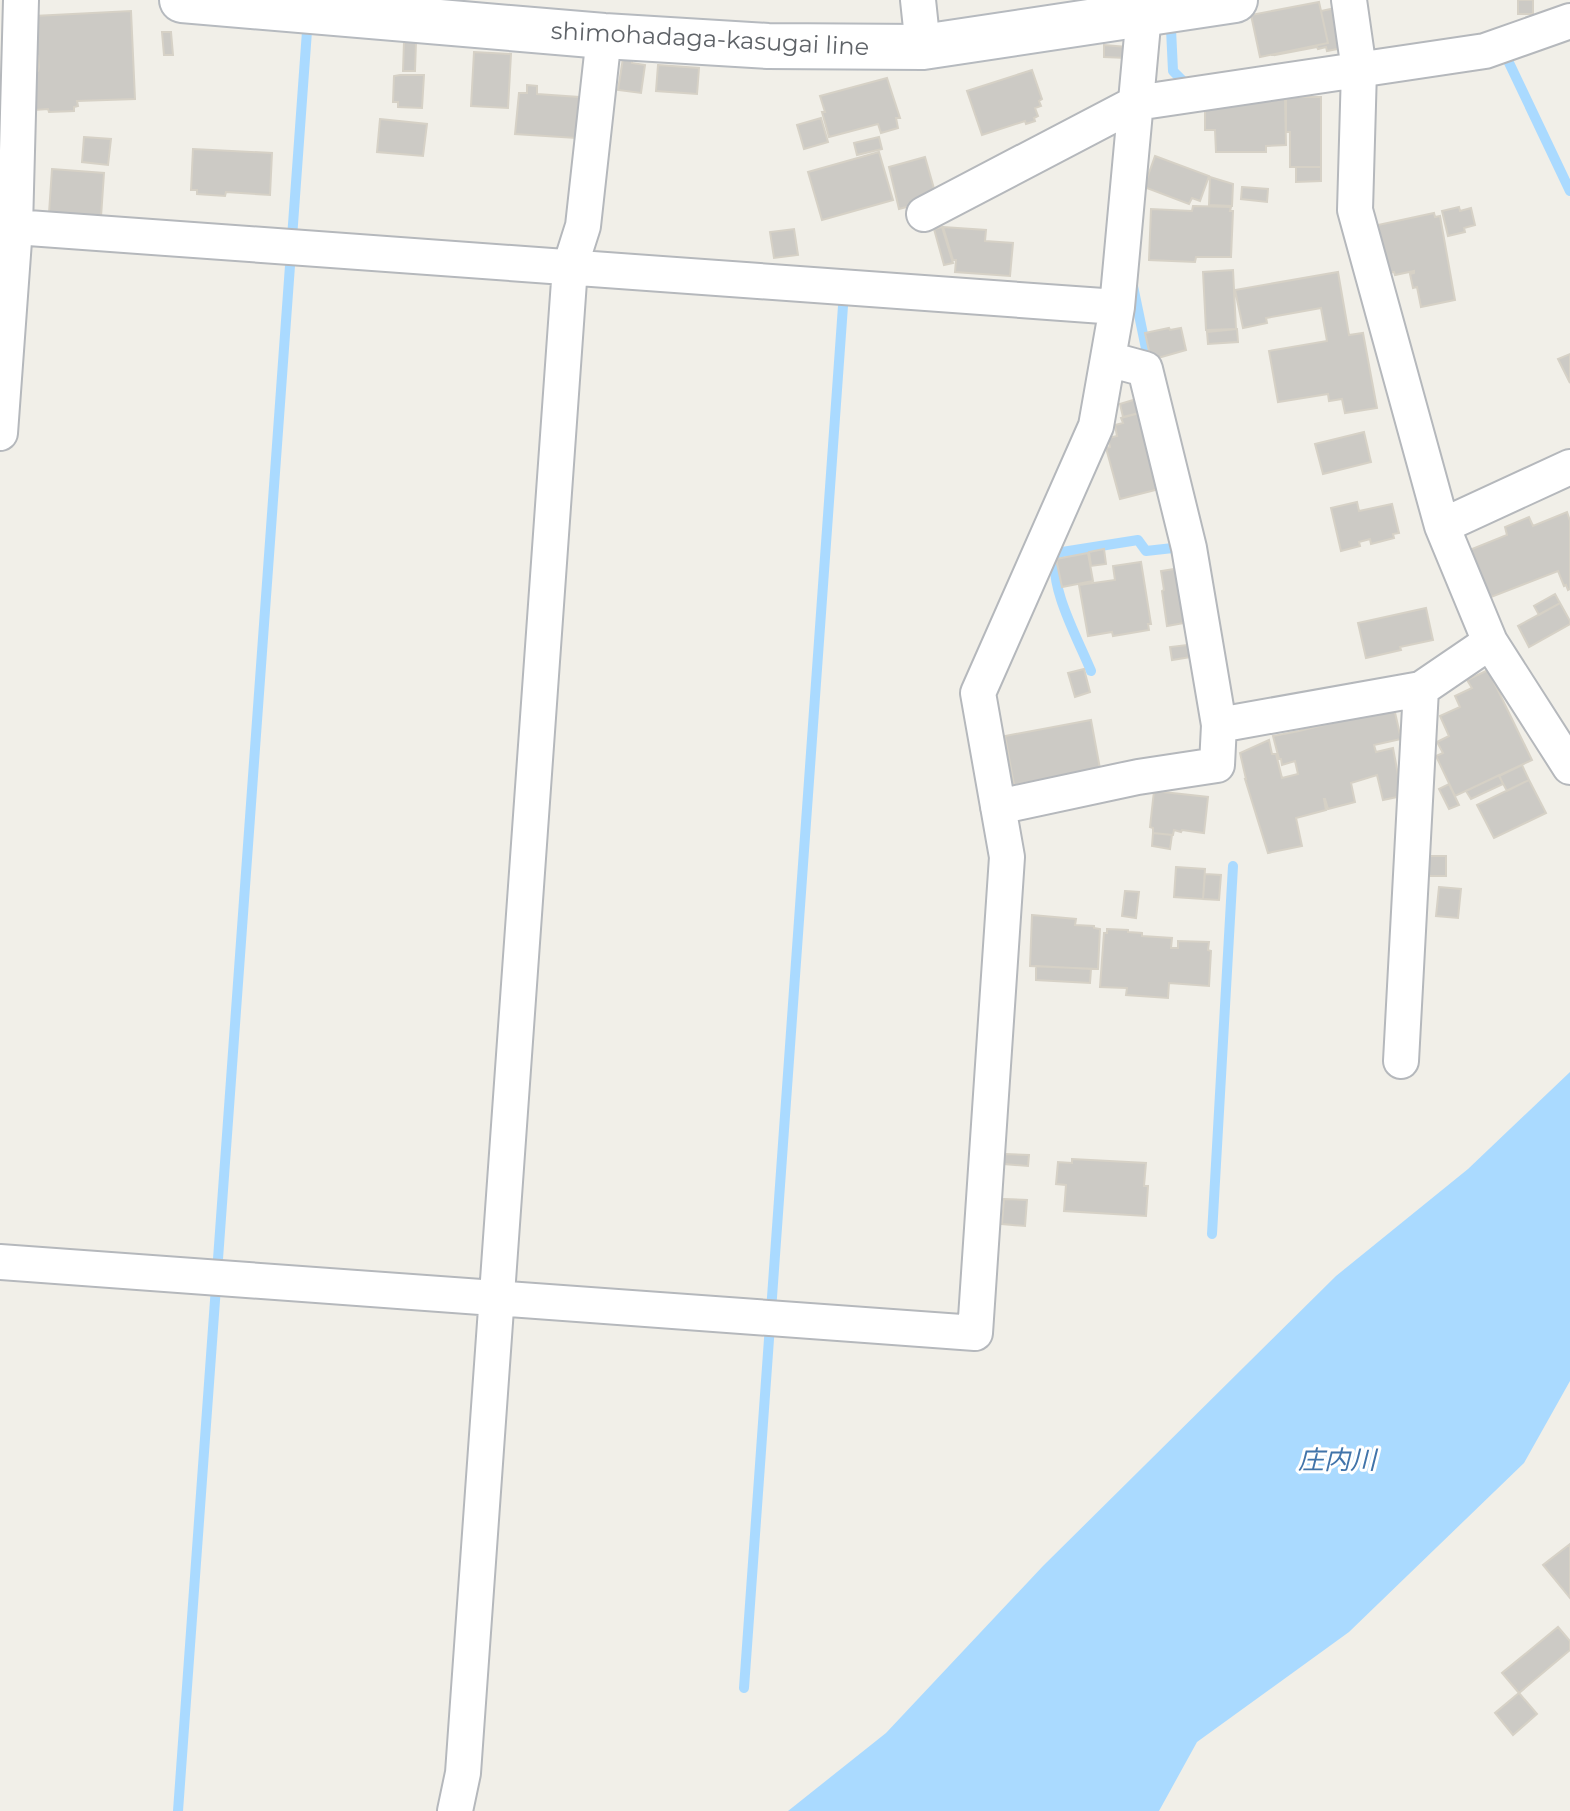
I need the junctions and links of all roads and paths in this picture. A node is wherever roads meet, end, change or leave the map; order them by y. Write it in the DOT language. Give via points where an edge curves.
graph roads {
  1 [pos="21,0"];
  2 [pos="182,0"];
  3 [pos="918,0"];
  4 [pos="1235,0"];
  5 [pos="1349,0"];
  6 [pos="1144,14"];
  7 [pos="1570,21"];
  8 [pos="604,36"];
  9 [pos="923,47"];
  10 [pos="1359,70"];
  11 [pos="1136,103"];
  12 [pos="924,214"];
  13 [pos="7,226"];
  14 [pos="570,267"];
  15 [pos="1117,307"];
  16 [pos="1108,359"];
  17 [pos="0,433"];
  18 [pos="1570,467"];
  19 [pos="1442,526"];
  20 [pos="1490,642"];
  21 [pos="1421,689"];
  22 [pos="1219,725"];
  23 [pos="1570,767"];
  24 [pos="998,807"];
  25 [pos="1401,1061"];
  26 [pos="0,1262"];
  27 [pos="495,1297"];
  28 [pos="455,1811"];
  1 -- 13 [label="street"];
  2 -- 8 [label="main road, shimohadaga-kasugai line"];
  3 -- 9 [label="street"];
  4 -- 6 [label="main road, shimohadaga-kasugai line"];
  5 -- 10 [label="street"];
  6 -- 9 [label="main road, shimohadaga-kasugai line"];
  6 -- 11 [label="street"];
  7 -- 10 [label="street" via="1485,51"];
  8 -- 9 [label="main road, shimohadaga-kasugai line" via="768,46"];
  8 -- 14 [label="street" via="583,226"];
  10 -- 11 [label="street"];
  10 -- 19 [label="street" via="1355,210"];
  11 -- 12 [label="street"];
  11 -- 15 [label="street"];
  13 -- 14 [label="street"];
  13 -- 17 [label="street"];
  14 -- 15 [label="street"];
  14 -- 27 [label="street"];
  15 -- 16 [label="street"];
  16 -- 22 [label="street" via="1145,369 1189,548"];
  16 -- 24 [label="street" via="1096,426 978,693"];
  18 -- 19 [label="street"];
  19 -- 20 [label="street"];
  20 -- 21 [label="street"];
  20 -- 23 [label="street"];
  21 -- 22 [label="street"];
  21 -- 25 [label="street"];
  22 -- 24 [label="street" via="1217,765"];
  24 -- 27 [label="street" via="1007,857 975,1333"];
  26 -- 27 [label="street"];
  27 -- 28 [label="street" via="463,1773"];
}
